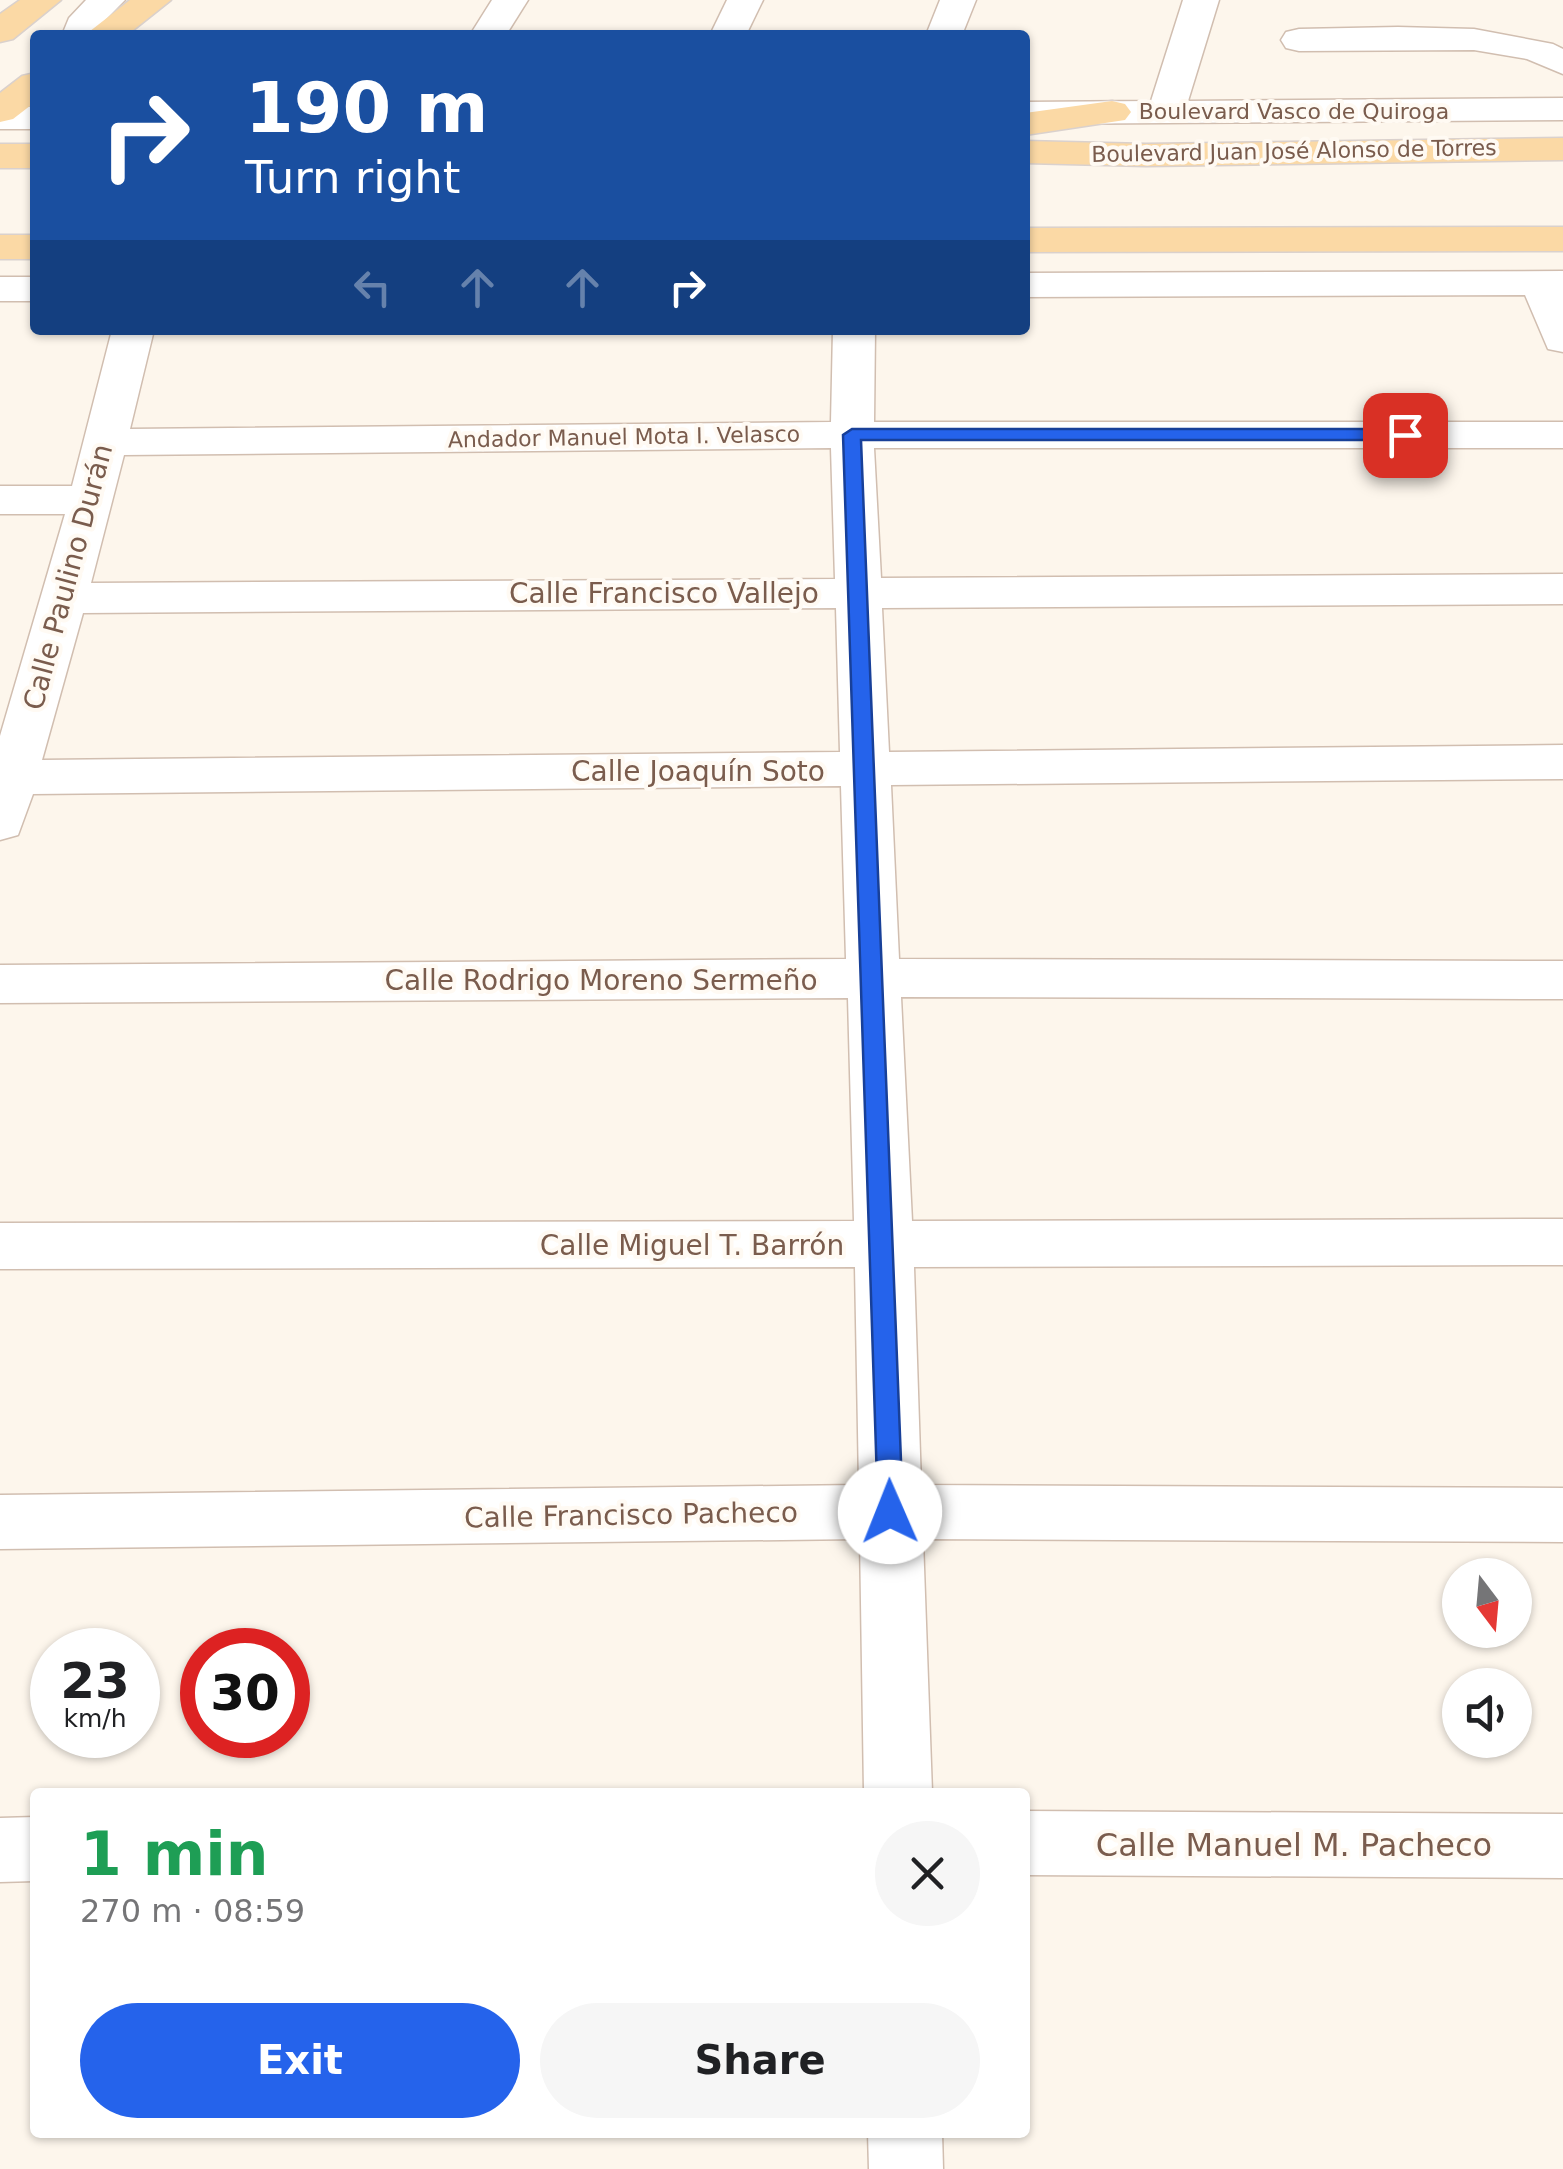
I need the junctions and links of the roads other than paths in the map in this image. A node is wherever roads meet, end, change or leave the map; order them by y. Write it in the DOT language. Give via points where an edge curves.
graph roads {
  1 [pos="43,0"];
  2 [pos="107,0"];
  3 [pos="123,0"];
  4 [pos="153,0"];
  5 [pos="510,0"];
  6 [pos="745,0"];
  7 [pos="958,0"];
  8 [pos="1202,0"];
  9 [pos="82,30"];
  10 [pos="95,30"];
  11 [pos="110,30"];
  12 [pos="491,30"];
  13 [pos="730,30"];
  14 [pos="946,30"];
  15 [pos="0,32"];
  16 [pos="1299,40"];
  17 [pos="1563,64"];
  18 [pos="30,88"];
  19 [pos="1563,108"];
  20 [pos="1112,112"];
  21 [pos="1166,112"];
  22 [pos="0,114"];
  23 [pos="1030,114"];
  24 [pos="30,117"];
  25 [pos="1030,123"];
  26 [pos="1563,148"];
  27 [pos="1030,152"];
  28 [pos="0,156"];
  29 [pos="30,156"];
  30 [pos="1563,239"];
  31 [pos="1030,240"];
  32 [pos="0,247"];
  33 [pos="30,247"];
  34 [pos="1552,283"];
  35 [pos="1030,285"];
  36 [pos="30,289"];
  37 [pos="0,290"];
  38 [pos="131,335"];
  39 [pos="854,335"];
  40 [pos="1563,340"];
  41 [pos="852,435"];
  42 [pos="1563,435"];
  43 [pos="105,442"];
  44 [pos="0,500"];
  45 [pos="91,500"];
  46 [pos="1563,589"];
  47 [pos="857,592"];
  48 [pos="64,598"];
  49 [pos="16,712"];
  50 [pos="1563,762"];
  51 [pos="866,770"];
  52 [pos="6,800"];
  53 [pos="874,978"];
  54 [pos="1563,980"];
  55 [pos="0,984"];
  56 [pos="1563,1242"];
  57 [pos="884,1244"];
  58 [pos="0,1246"];
  59 [pos="890,1512"];
  60 [pos="1563,1515"];
  61 [pos="0,1522"];
  62 [pos="898,1788"];
  63 [pos="1030,1844"];
  64 [pos="1563,1846"];
  65 [pos="0,1850"];
  66 [pos="30,1850"];
  67 [pos="905,2138"];
  68 [pos="906,2169"];
  1 -- 15 [label="main road"];
  2 -- 9 [label="street"];
  3 -- 10 [label="main road"];
  4 -- 11 [label="main road"];
  5 -- 12 [label="street"];
  6 -- 13 [label="street"];
  7 -- 14 [label="street"];
  8 -- 21 [label="street"];
  16 -- 17 [label="street" via="1498,41 1546,50"];
  18 -- 22 [label="main road"];
  19 -- 21 [label="street, Boulevard Vasco de Quiroga"];
  20 -- 21 [label="street, Boulevard Vasco de Quiroga"];
  20 -- 23 [label="street, Boulevard Vasco de Quiroga"];
  20 -- 25 [label="main road"];
  22 -- 24 [label="street"];
  26 -- 27 [label="main road, Boulevard Juan José Alonso de Torres"];
  28 -- 29 [label="main road"];
  30 -- 31 [label="main road"];
  32 -- 33 [label="main road"];
  34 -- 35 [label="street"];
  34 -- 40 [label="street"];
  36 -- 37 [label="street"];
  38 -- 43 [label="street, Calle Paulino Durán"];
  39 -- 41 [label="street"];
  41 -- 42 [label="street, Andador Manuel Mota I. Velasco"];
  41 -- 43 [label="street, Andador Manuel Mota I. Velasco"];
  41 -- 47 [label="street"];
  43 -- 45 [label="street, Calle Paulino Durán"];
  44 -- 45 [label="street"];
  45 -- 48 [label="street, Calle Paulino Durán"];
  46 -- 47 [label="street, Calle Francisco Vallejo"];
  47 -- 48 [label="street, Calle Francisco Vallejo"];
  47 -- 51 [label="street"];
  48 -- 49 [label="street, Calle Paulino Durán"];
  49 -- 52 [label="street, Calle Paulino Durán"];
  50 -- 51 [label="street, Calle Joaquín Soto"];
  51 -- 52 [label="street, Calle Joaquín Soto"];
  51 -- 53 [label="street"];
  53 -- 54 [label="street, Calle Rodrigo Moreno Sermeño"];
  53 -- 55 [label="street, Calle Rodrigo Moreno Sermeño"];
  53 -- 57 [label="street"];
  56 -- 57 [label="street, Calle Miguel T. Barrón"];
  57 -- 58 [label="street, Calle Miguel T. Barrón"];
  57 -- 59 [label="street"];
  59 -- 60 [label="street, Calle Francisco Pacheco"];
  59 -- 61 [label="street, Calle Francisco Pacheco"];
  59 -- 62 [label="street"];
  63 -- 64 [label="street, Calle Manuel M. Pacheco"];
  65 -- 66 [label="street"];
  67 -- 68 [label="street"];
}
